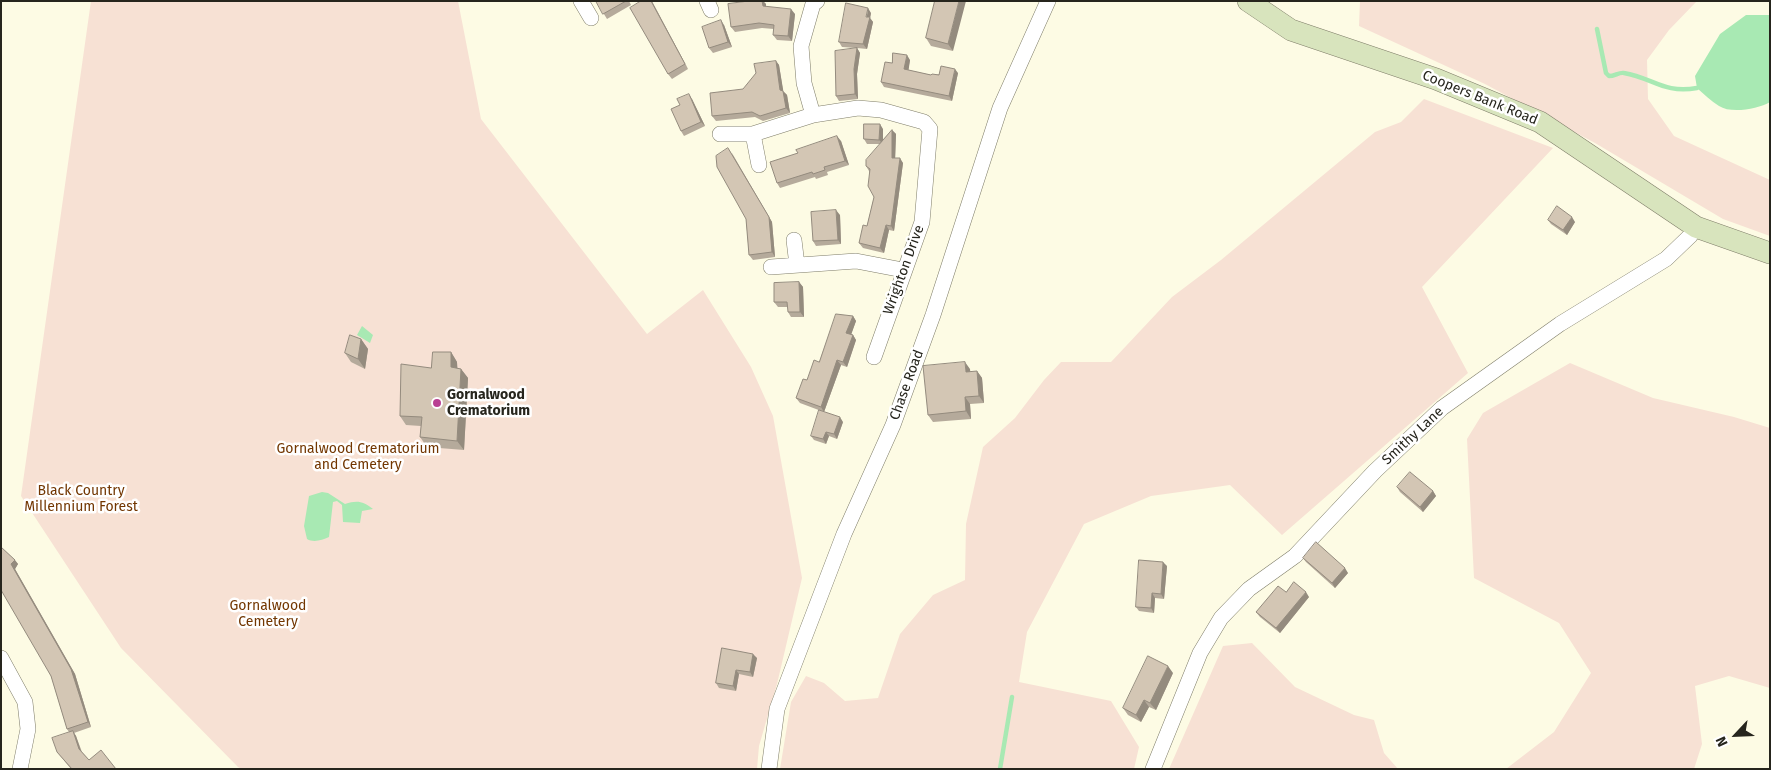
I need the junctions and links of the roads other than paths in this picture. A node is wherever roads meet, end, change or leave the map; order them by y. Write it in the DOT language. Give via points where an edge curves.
graph roads {
  1 [pos="581,1"];
  2 [pos="1048,1"];
  3 [pos="1248,1"];
  4 [pos="813,2"];
  5 [pos="591,18"];
  6 [pos="813,115"];
  7 [pos="720,134"];
  8 [pos="753,134"];
  9 [pos="759,165"];
  10 [pos="1696,227"];
  11 [pos="794,240"];
  12 [pos="1770,253"];
  13 [pos="797,265"];
  14 [pos="771,267"];
  15 [pos="903,270"];
  16 [pos="874,357"];
  17 [pos="1,658"];
  18 [pos="20,769"];
  19 [pos="769,769"];
  20 [pos="1153,769"];
  1 -- 5 [label="street"];
  2 -- 19 [label="street, Chase Road" via="1000,108 936,306 893,425 844,534 777,709"];
  3 -- 10 [label="street, Coopers Bank Road" via="1290,30 1436,78 1540,122"];
  4 -- 6 [label="street" via="801,46 804,83"];
  6 -- 8 [label="street"];
  6 -- 15 [label="street, Wrighton Drive" via="858,108 881,110 924,122 930,129 922,222"];
  7 -- 8 [label="street"];
  8 -- 9 [label="street"];
  10 -- 12 [label="street"];
  10 -- 20 [label="street, Smithy Lane" via="1666,259 1560,324 1442,408 1375,471 1295,556 1249,589 1221,618 1200,652"];
  11 -- 13 [label="street"];
  13 -- 14 [label="street"];
  13 -- 15 [label="street" via="856,261"];
  15 -- 16 [label="street, Wrighton Drive"];
  17 -- 18 [label="street" via="25,702 28,729"];
}
